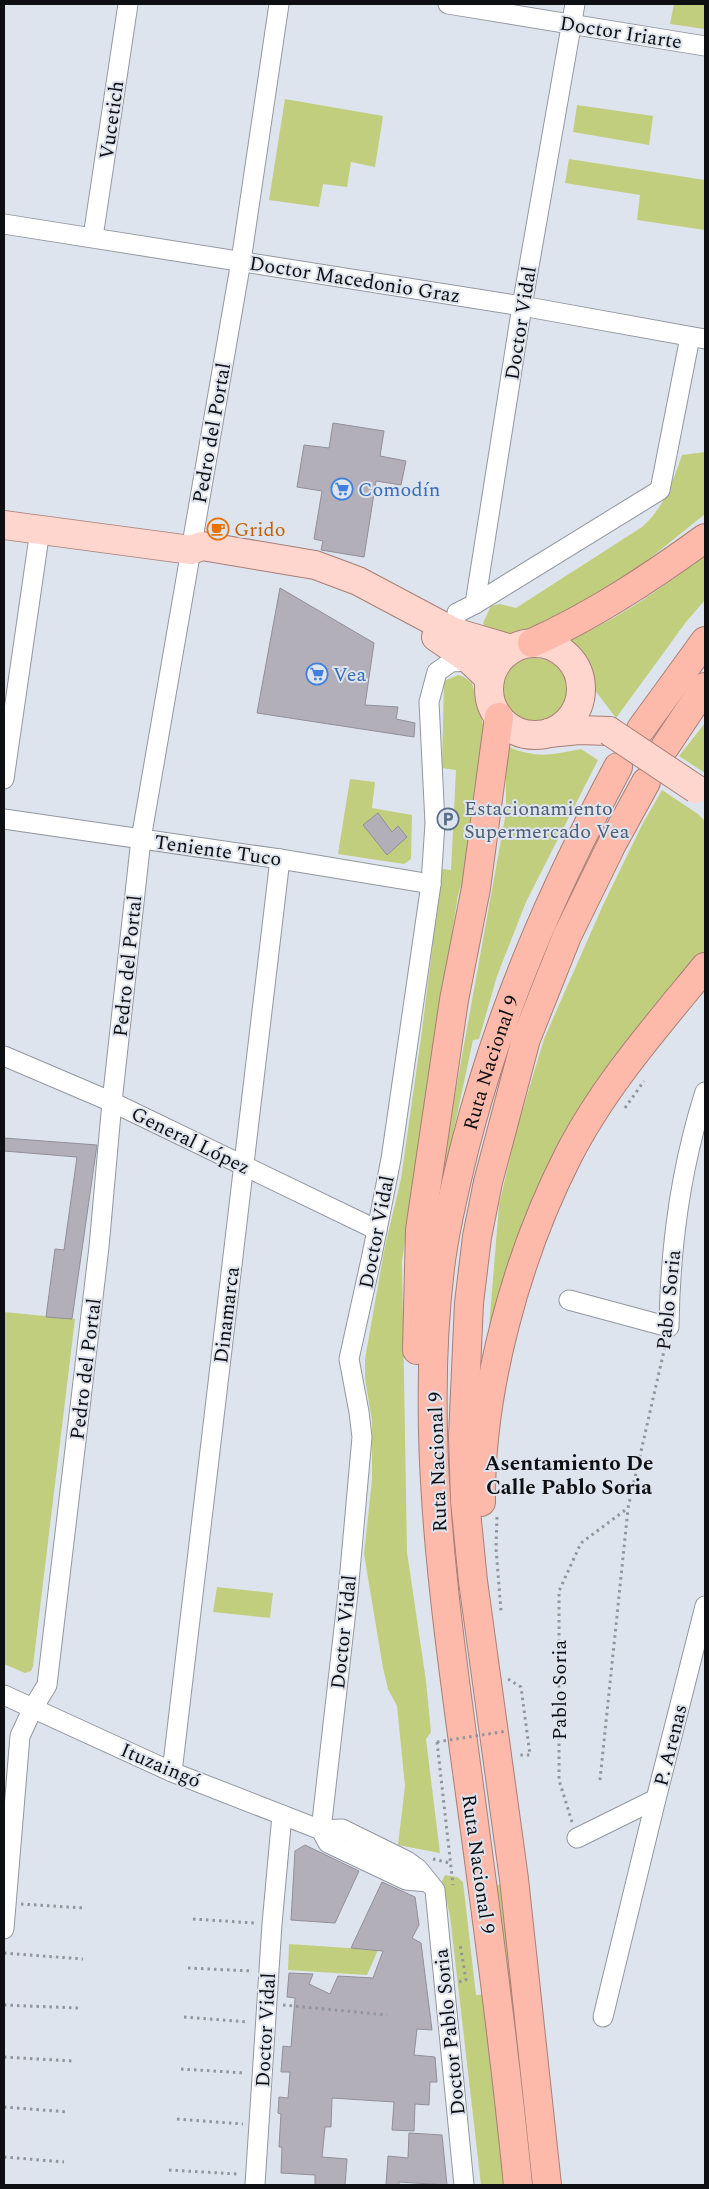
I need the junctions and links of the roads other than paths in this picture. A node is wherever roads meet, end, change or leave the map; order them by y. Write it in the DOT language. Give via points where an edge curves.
graph roads {
  1 [pos="128,4"];
  2 [pos="279,4"];
  3 [pos="448,4"];
  4 [pos="575,4"];
  5 [pos="572,23"];
  6 [pos="705,46"];
  7 [pos="4,224"];
  8 [pos="93,237"];
  9 [pos="241,260"];
  10 [pos="522,306"];
  11 [pos="698,338"];
  12 [pos="4,525"];
  13 [pos="40,530"];
  14 [pos="705,538"];
  15 [pos="190,550"];
  16 [pos="475,604"];
  17 [pos="454,632"];
  18 [pos="705,641"];
  19 [pos="521,646"];
  20 [pos="480,670"];
  21 [pos="705,687"];
  22 [pos="580,690"];
  23 [pos="498,717"];
  24 [pos="642,729"];
  25 [pos="609,731"];
  26 [pos="549,733"];
  27 [pos="665,747"];
  28 [pos="618,767"];
  29 [pos="4,779"];
  30 [pos="646,782"];
  31 [pos="702,793"];
  32 [pos="4,819"];
  33 [pos="140,839"];
  34 [pos="280,859"];
  35 [pos="431,884"];
  36 [pos="705,967"];
  37 [pos="4,1056"];
  38 [pos="705,1092"];
  39 [pos="112,1102"];
  40 [pos="244,1165"];
  41 [pos="377,1230"];
  42 [pos="569,1300"];
  43 [pos="442,1576"];
  44 [pos="705,1606"];
  45 [pos="483,1656"];
  46 [pos="4,1695"];
  47 [pos="33,1708"];
  48 [pos="172,1772"];
  49 [pos="656,1799"];
  50 [pos="282,1815"];
  51 [pos="321,1830"];
  52 [pos="577,1838"];
  53 [pos="428,1882"];
  54 [pos="4,1929"];
  55 [pos="604,2017"];
  56 [pos="255,2180"];
  57 [pos="464,2185"];
  58 [pos="518,2185"];
  59 [pos="548,2185"];
  1 -- 8 [label="street, Vucetich"];
  2 -- 9 [label="street, Pedro del Portal"];
  3 -- 5 [label="street, Doctor Iriarte"];
  4 -- 5 [label="street, Doctor Vidal"];
  5 -- 6 [label="street, Doctor Iriarte"];
  5 -- 10 [label="street, Doctor Vidal"];
  7 -- 8 [label="street, Doctor Macedonio Graz"];
  8 -- 9 [label="street, Doctor Macedonio Graz"];
  9 -- 10 [label="street, Doctor Macedonio Graz"];
  9 -- 15 [label="street, Pedro del Portal"];
  10 -- 11 [label="street, Doctor Macedonio Graz"];
  10 -- 16 [label="street, Doctor Vidal"];
  11 -- 16 [label="street" via="660,490"];
  12 -- 13 [label="main road"];
  13 -- 15 [label="main road"];
  13 -- 29 [label="street"];
  14 -- 19 [label="highway" via="613,602"];
  15 -- 17 [label="main road" via="202,546 315,565 358,581"];
  15 -- 20 [label="main road" via="201,557 319,578 354,592 444,641"];
  15 -- 33 [label="street, Pedro del Portal"];
  16 -- 17 [label="street" via="457,613"];
  17 -- 19 [label="main road"];
  18 -- 24 [label="highway"];
  19 -- 20 [label="main road" via="502,657 494,667"];
  19 -- 22 [label="main road" via="544,644 556,648 574,666"];
  20 -- 23 [label="main road"];
  20 -- 35 [label="street, Doctor Vidal" via="451,662 437,672 429,702 435,823"];
  21 -- 27 [label="highway"];
  22 -- 25 [label="main road"];
  22 -- 26 [label="main road" via="578,704 571,716"];
  23 -- 26 [label="main road" via="521,733"];
  23 -- 43 [label="highway" via="476,888 454,1000 420,1230 417,1411 426,1503"];
  25 -- 26 [label="main road"];
  25 -- 31 [label="main road, bridge"];
  28 -- 43 [label="highway, Ruta Nacional 9" via="539,926 517,981 482,1080 447,1218 440,1269 434,1370 433,1449"];
  30 -- 45 [label="highway, Ruta Nacional 9" via="567,936 526,1040 488,1182 477,1237 469,1303 463,1438 466,1511"];
  32 -- 33 [label="street, Teniente Tuco"];
  33 -- 34 [label="street, Teniente Tuco"];
  33 -- 39 [label="street, Pedro del Portal"];
  34 -- 35 [label="street, Teniente Tuco"];
  34 -- 40 [label="street, Dinamarca"];
  35 -- 41 [label="street, Doctor Vidal" via="401,1095"];
  36 -- 45 [label="highway" via="639,1049 586,1125 568,1156 532,1237 517,1284 492,1389 484,1446"];
  37 -- 39 [label="street, General López"];
  38 -- 42 [label="street, Pablo Soria" via="688,1151 680,1199 669,1327"];
  39 -- 40 [label="street, General López"];
  39 -- 47 [label="street, Pedro del Portal" via="99,1247 47,1685"];
  40 -- 41 [label="street, General López"];
  40 -- 48 [label="street, Dinamarca"];
  41 -- 51 [label="street, Doctor Vidal" via="349,1359 362,1437"];
  43 -- 58 [label="highway, Ruta Nacional 9" via="506,2062"];
  44 -- 49 [label="street, P. Arenas"];
  45 -- 59 [label="highway, Ruta Nacional 9" via="514,1879"];
  46 -- 47 [label="street, Ituzaingó"];
  47 -- 48 [label="street, Ituzaingó"];
  47 -- 54 [label="street, Pedro del Portal" via="20,1736"];
  48 -- 50 [label="street, Ituzaingó"];
  49 -- 52 [label="street, P. Arenas"];
  49 -- 55 [label="street"];
  50 -- 51 [label="street, Ituzaingó"];
  50 -- 56 [label="street, Doctor Vidal"];
  51 -- 53 [label="street, Ituzaingó" via="342,1829 397,1856 418,1869"];
  53 -- 57 [label="street, Doctor Pablo Soria" via="435,1890"];
}
